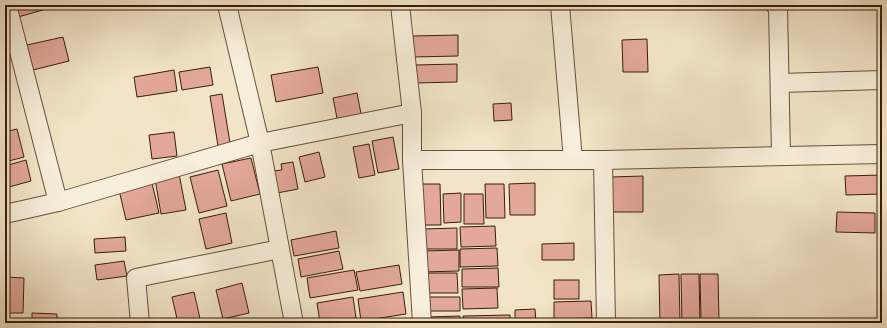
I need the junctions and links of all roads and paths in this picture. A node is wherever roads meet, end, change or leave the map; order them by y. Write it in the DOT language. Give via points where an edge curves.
graph roads {
  1 [pos="6,5"];
  2 [pos="227,5"];
  3 [pos="400,5"];
  4 [pos="560,5"];
  5 [pos="776,5"];
  6 [pos="882,80"];
  7 [pos="780,83"];
  8 [pos="412,113"];
  9 [pos="260,143"];
  10 [pos="882,154"];
  11 [pos="781,155"];
  12 [pos="412,160"];
  13 [pos="573,160"];
  14 [pos="603,160"];
  15 [pos="58,202"];
  16 [pos="5,214"];
  17 [pos="280,249"];
  18 [pos="140,323"];
  19 [pos="294,323"];
  20 [pos="422,323"];
  21 [pos="606,323"];
  1 -- 15 [label="street"];
  2 -- 9 [label="street"];
  3 -- 8 [label="street"];
  4 -- 13 [label="street"];
  5 -- 7 [label="street"];
  6 -- 7 [label="street"];
  7 -- 11 [label="street"];
  8 -- 9 [label="street"];
  8 -- 12 [label="street"];
  9 -- 15 [label="street"];
  9 -- 17 [label="street"];
  10 -- 11 [label="street"];
  11 -- 14 [label="street"];
  12 -- 13 [label="street"];
  12 -- 20 [label="street"];
  13 -- 14 [label="street"];
  14 -- 21 [label="street"];
  15 -- 16 [label="street"];
  17 -- 18 [label="street" via="136,278"];
  17 -- 19 [label="street"];
}
